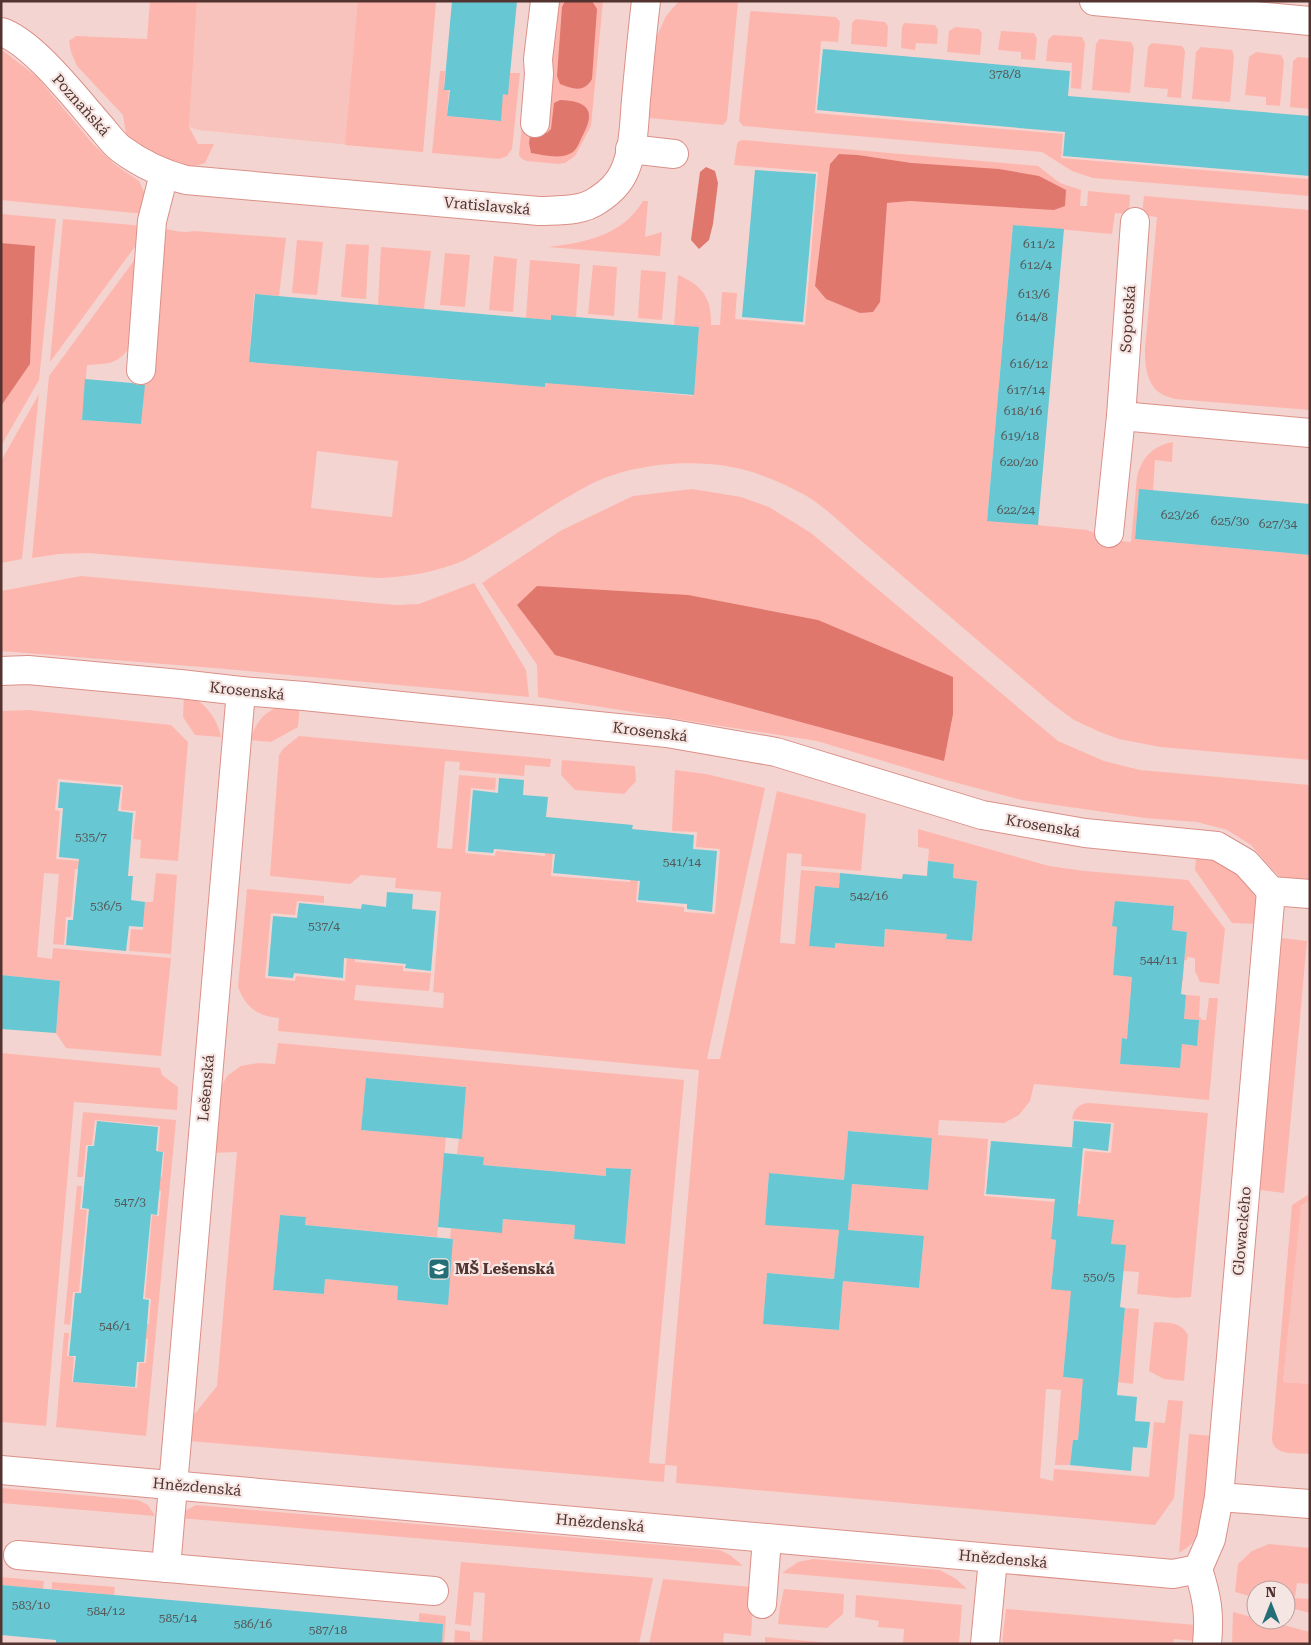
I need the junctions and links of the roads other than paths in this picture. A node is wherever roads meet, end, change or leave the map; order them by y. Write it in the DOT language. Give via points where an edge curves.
graph roads {
  1 [pos="545,1"];
  2 [pos="646,1"];
  3 [pos="1094,1"];
  4 [pos="1310,21"];
  5 [pos="1,32"];
  6 [pos="535,123"];
  7 [pos="630,149"];
  8 [pos="674,154"];
  9 [pos="164,174"];
  10 [pos="1135,222"];
  11 [pos="141,370"];
  12 [pos="1121,416"];
  13 [pos="1310,433"];
  14 [pos="1109,533"];
  15 [pos="1,671"];
  16 [pos="241,691"];
  17 [pos="1272,891"];
  18 [pos="1310,894"];
  19 [pos="1,1470"];
  20 [pos="172,1485"];
  21 [pos="1219,1497"];
  22 [pos="1310,1504"];
  23 [pos="767,1538"];
  24 [pos="18,1555"];
  25 [pos="993,1558"];
  26 [pos="166,1568"];
  27 [pos="1198,1568"];
  28 [pos="434,1591"];
  29 [pos="762,1604"];
  30 [pos="985,1644"];
  31 [pos="1207,1644"];
  1 -- 6 [label="street"];
  2 -- 7 [label="street, Vratislavská"];
  3 -- 4 [label="street"];
  5 -- 9 [label="street, Poznaňská" via="22,42 57,76 120,148"];
  7 -- 8 [label="street"];
  7 -- 9 [label="street, Vratislavská" via="624,172 612,190 597,201 561,210 539,211 186,180"];
  9 -- 11 [label="street" via="152,221"];
  10 -- 12 [label="street, Sopotská"];
  12 -- 13 [label="street"];
  12 -- 14 [label="street, Sopotská"];
  15 -- 16 [label="street, Krosenská" via="28,670"];
  16 -- 17 [label="street, Krosenská" via="667,733 776,752 982,815 1085,833 1217,846 1246,863"];
  16 -- 20 [label="street, Lešenská"];
  17 -- 18 [label="street"];
  17 -- 21 [label="street, Glowackého"];
  19 -- 20 [label="street, Hnězdenská"];
  20 -- 23 [label="street, Hnězdenská"];
  20 -- 26 [label="street, Lešenská"];
  21 -- 22 [label="street"];
  21 -- 27 [label="street, Glowackého" via="1211,1539"];
  23 -- 25 [label="street, Hnězdenská"];
  23 -- 29 [label="street"];
  24 -- 26 [label="street"];
  25 -- 27 [label="street, Hnězdenská" via="1173,1574"];
  25 -- 30 [label="street"];
  26 -- 28 [label="street"];
  27 -- 31 [label="street" via="1206,1592"];
}
